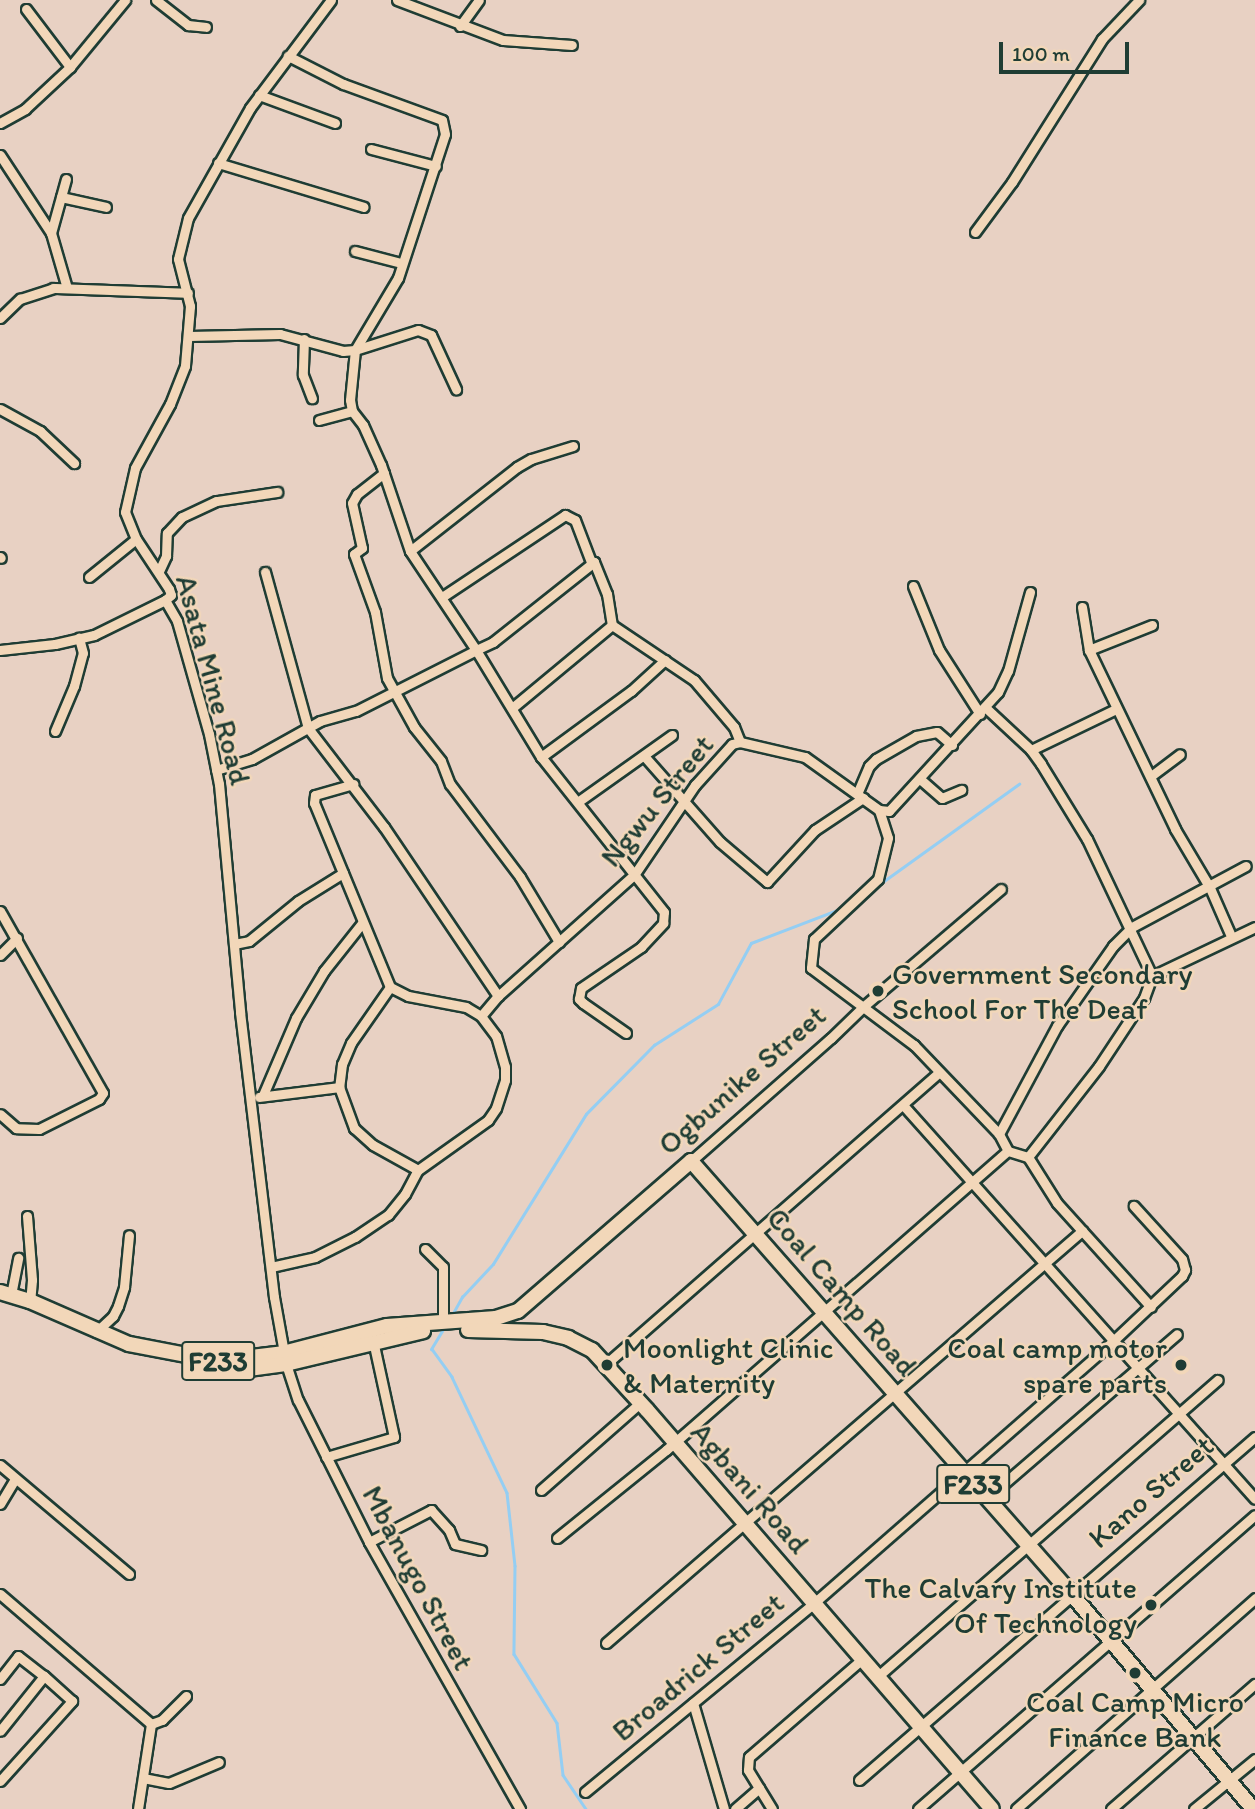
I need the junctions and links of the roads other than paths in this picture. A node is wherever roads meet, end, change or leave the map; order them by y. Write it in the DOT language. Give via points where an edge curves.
graph roads {
  1 [pos="156,0"];
  2 [pos="331,0"];
  3 [pos="397,0"];
  4 [pos="479,0"];
  5 [pos="1139,0"];
  6 [pos="124,1"];
  7 [pos="26,9"];
  8 [pos="460,26"];
  9 [pos="206,27"];
  10 [pos="572,45"];
  11 [pos="288,56"];
  12 [pos="70,67"];
  13 [pos="259,95"];
  14 [pos="0,123"];
  15 [pos="335,124"];
  16 [pos="371,149"];
  17 [pos="0,155"];
  18 [pos="218,163"];
  19 [pos="436,166"];
  20 [pos="66,179"];
  21 [pos="61,197"];
  22 [pos="106,207"];
  23 [pos="364,207"];
  24 [pos="975,232"];
  25 [pos="51,233"];
  26 [pos="355,251"];
  27 [pos="401,263"];
  28 [pos="68,288"];
  29 [pos="188,293"];
  30 [pos="0,318"];
  31 [pos="189,336"];
  32 [pos="304,339"];
  33 [pos="355,351"];
  34 [pos="456,389"];
  35 [pos="312,398"];
  36 [pos="0,409"];
  37 [pos="352,411"];
  38 [pos="319,421"];
  39 [pos="573,446"];
  40 [pos="74,463"];
  41 [pos="384,473"];
  42 [pos="277,492"];
  43 [pos="136,539"];
  44 [pos="410,551"];
  45 [pos="591,562"];
  46 [pos="159,571"];
  47 [pos="265,572"];
  48 [pos="89,577"];
  49 [pos="913,586"];
  50 [pos="1030,592"];
  51 [pos="442,597"];
  52 [pos="165,600"];
  53 [pos="1083,607"];
  54 [pos="612,625"];
  55 [pos="1152,625"];
  56 [pos="79,639"];
  57 [pos="0,650"];
  58 [pos="476,650"];
  59 [pos="1089,650"];
  60 [pos="665,660"];
  61 [pos="393,691"];
  62 [pos="512,708"];
  63 [pos="1116,709"];
  64 [pos="983,711"];
  65 [pos="308,728"];
  66 [pos="55,731"];
  67 [pos="672,735"];
  68 [pos="740,742"];
  69 [pos="952,745"];
  70 [pos="1031,750"];
  71 [pos="1180,754"];
  72 [pos="541,757"];
  73 [pos="645,757"];
  74 [pos="216,770"];
  75 [pos="1151,776"];
  76 [pos="920,779"];
  77 [pos="353,784"];
  78 [pos="961,790"];
  79 [pos="860,796"];
  80 [pos="579,801"];
  81 [pos="684,802"];
  82 [pos="879,810"];
  83 [pos="1246,866"];
  84 [pos="344,873"];
  85 [pos="634,875"];
  86 [pos="1210,888"];
  87 [pos="1001,889"];
  88 [pos="0,911"];
  89 [pos="362,923"];
  90 [pos="1132,927"];
  91 [pos="1255,927"];
  92 [pos="1231,936"];
  93 [pos="17,938"];
  94 [pos="559,943"];
  95 [pos="234,944"];
  96 [pos="0,955"];
  97 [pos="1152,976"];
  98 [pos="390,987"];
  99 [pos="498,996"];
  100 [pos="864,1006"];
  101 [pos="481,1016"];
  102 [pos="626,1032"];
  103 [pos="939,1072"];
  104 [pos="339,1087"];
  105 [pos="263,1095"];
  106 [pos="253,1100"];
  107 [pos="904,1105"];
  108 [pos="0,1114"];
  109 [pos="999,1134"];
  110 [pos="1008,1151"];
  111 [pos="1028,1157"];
  112 [pos="691,1161"];
  113 [pos="418,1170"];
  114 [pos="973,1183"];
  115 [pos="1134,1206"];
  116 [pos="27,1216"];
  117 [pos="1082,1231"];
  118 [pos="756,1233"];
  119 [pos="129,1235"];
  120 [pos="425,1249"];
  121 [pos="18,1258"];
  122 [pos="1045,1263"];
  123 [pos="271,1267"];
  124 [pos="4,1296"];
  125 [pos="30,1301"];
  126 [pos="1151,1307"];
  127 [pos="518,1311"];
  128 [pos="824,1312"];
  129 [pos="446,1324"];
  130 [pos="518,1329"];
  131 [pos="96,1332"];
  132 [pos="1177,1334"];
  133 [pos="373,1341"];
  134 [pos="1113,1341"];
  135 [pos="285,1359"];
  136 [pos="606,1364"];
  137 [pos="1136,1367"];
  138 [pos="1218,1380"];
  139 [pos="893,1391"];
  140 [pos="640,1402"];
  141 [pos="1178,1415"];
  142 [pos="1255,1437"];
  143 [pos="674,1441"];
  144 [pos="326,1457"];
  145 [pos="1223,1462"];
  146 [pos="0,1465"];
  147 [pos="963,1473"];
  148 [pos="15,1479"];
  149 [pos="541,1490"];
  150 [pos="986,1499"];
  151 [pos="1255,1499"];
  152 [pos="0,1504"];
  153 [pos="1255,1515"];
  154 [pos="745,1522"];
  155 [pos="557,1538"];
  156 [pos="369,1542"];
  157 [pos="1026,1545"];
  158 [pos="481,1550"];
  159 [pos="129,1574"];
  160 [pos="0,1594"];
  161 [pos="1071,1594"];
  162 [pos="1255,1598"];
  163 [pos="814,1603"];
  164 [pos="1111,1640"];
  165 [pos="606,1643"];
  166 [pos="862,1659"];
  167 [pos="44,1676"];
  168 [pos="877,1677"];
  169 [pos="0,1679"];
  170 [pos="1255,1684"];
  171 [pos="1150,1688"];
  172 [pos="186,1696"];
  173 [pos="693,1703"];
  174 [pos="150,1724"];
  175 [pos="920,1728"];
  176 [pos="0,1731"];
  177 [pos="1192,1737"];
  178 [pos="1255,1759"];
  179 [pos="219,1762"];
  180 [pos="960,1774"];
  181 [pos="143,1778"];
  182 [pos="1227,1779"];
  183 [pos="859,1780"];
  184 [pos="0,1781"];
  185 [pos="759,1788"];
  186 [pos="584,1792"];
  187 [pos="138,1809"];
  188 [pos="520,1809"];
  189 [pos="724,1809"];
  190 [pos="735,1809"];
  191 [pos="772,1809"];
  192 [pos="918,1809"];
  193 [pos="992,1809"];
  194 [pos="1016,1809"];
  195 [pos="1111,1809"];
  196 [pos="1195,1809"];
  197 [pos="1253,1809"];
  1 -- 9 [label="street" via="188,25"];
  2 -- 11 [label="street, Asata Mine Road"];
  3 -- 8 [label="street"];
  4 -- 8 [label="street"];
  5 -- 24 [label="street" via="1102,39 1012,183"];
  6 -- 12 [label="street"];
  7 -- 12 [label="street"];
  8 -- 10 [label="street" via="503,40"];
  11 -- 13 [label="street, Asata Mine Road"];
  11 -- 19 [label="street" via="343,84 442,120 445,134"];
  12 -- 14 [label="street"];
  13 -- 15 [label="street"];
  13 -- 18 [label="street, Asata Mine Road"];
  16 -- 19 [label="street"];
  17 -- 25 [label="street"];
  18 -- 23 [label="street"];
  18 -- 29 [label="street, Asata Mine Road" via="197,198 179,249"];
  19 -- 27 [label="street"];
  20 -- 21 [label="street"];
  21 -- 22 [label="street"];
  21 -- 25 [label="street"];
  25 -- 28 [label="street"];
  26 -- 27 [label="street"];
  27 -- 33 [label="street" via="391,291"];
  28 -- 29 [label="street"];
  28 -- 30 [label="street" via="20,299"];
  29 -- 31 [label="street, Asata Mine Road"];
  31 -- 32 [label="street" via="280,334"];
  31 -- 43 [label="street, Asata Mine Road" via="176,392 135,468 127,493 125,512"];
  32 -- 33 [label="street"];
  32 -- 35 [label="street" via="303,374"];
  33 -- 34 [label="street" via="418,330 431,335"];
  33 -- 37 [label="street"];
  36 -- 40 [label="street" via="40,431"];
  37 -- 38 [label="street"];
  37 -- 41 [label="street"];
  39 -- 44 [label="street" via="517,467"];
  41 -- 44 [label="street"];
  41 -- 61 [label="street" via="353,499 362,548 354,554 375,612"];
  42 -- 46 [label="street" via="217,500 182,517 167,533 166,556"];
  43 -- 46 [label="street, Asata Mine Road"];
  43 -- 48 [label="street"];
  44 -- 51 [label="street"];
  45 -- 51 [label="street" via="575,520 565,515"];
  45 -- 54 [label="street" via="596,564 607,594"];
  45 -- 58 [label="street" via="493,642"];
  46 -- 52 [label="street, Asata Mine Road" via="171,595"];
  47 -- 65 [label="street"];
  49 -- 64 [label="street" via="939,650"];
  50 -- 64 [label="street" via="1008,671"];
  51 -- 58 [label="street"];
  52 -- 56 [label="street"];
  52 -- 74 [label="street, Asata Mine Road" via="177,621"];
  53 -- 59 [label="street"];
  54 -- 60 [label="street"];
  54 -- 62 [label="street"];
  55 -- 59 [label="street"];
  56 -- 57 [label="street"];
  56 -- 66 [label="street" via="81,662"];
  58 -- 61 [label="street"];
  58 -- 62 [label="street"];
  59 -- 63 [label="street"];
  60 -- 68 [label="street" via="709,695"];
  60 -- 72 [label="street"];
  61 -- 65 [label="street" via="356,711"];
  61 -- 94 [label="street" via="441,761 450,784 520,877"];
  62 -- 72 [label="street"];
  63 -- 70 [label="street"];
  63 -- 75 [label="street"];
  64 -- 69 [label="street"];
  64 -- 70 [label="street"];
  65 -- 74 [label="street" via="252,759"];
  65 -- 77 [label="street"];
  67 -- 73 [label="street"];
  68 -- 79 [label="street, Ngwu Street" via="805,757"];
  68 -- 81 [label="street, Ngwu Street" via="717,758"];
  69 -- 76 [label="street"];
  69 -- 79 [label="street" via="937,732 916,736 869,766"];
  70 -- 90 [label="street" via="1087,839"];
  71 -- 75 [label="street"];
  72 -- 80 [label="street"];
  73 -- 80 [label="street"];
  73 -- 81 [label="street"];
  74 -- 95 [label="street, Asata Mine Road"];
  75 -- 86 [label="street"];
  76 -- 78 [label="street" via="942,798"];
  76 -- 82 [label="street" via="889,811"];
  77 -- 84 [label="street" via="315,795 314,803"];
  77 -- 99 [label="street"];
  79 -- 81 [label="street" via="816,830 767,882 720,842"];
  79 -- 82 [label="street, Ngwu Street"];
  80 -- 85 [label="street"];
  81 -- 85 [label="street, Ngwu Street"];
  82 -- 100 [label="street" via="888,838 878,879 814,939 811,968"];
  83 -- 86 [label="street"];
  84 -- 89 [label="street"];
  84 -- 95 [label="street" via="298,901 249,941"];
  85 -- 94 [label="street, Ngwu Street"];
  85 -- 102 [label="street" via="664,912 664,920 641,947 581,988 579,995 583,1003"];
  86 -- 90 [label="street"];
  86 -- 92 [label="street"];
  87 -- 100 [label="street, Ogbunike Street"];
  88 -- 93 [label="street"];
  89 -- 98 [label="street"];
  89 -- 105 [label="street" via="312,990"];
  90 -- 97 [label="street"];
  90 -- 109 [label="street" via="1073,1001"];
  91 -- 92 [label="street"];
  92 -- 97 [label="street"];
  93 -- 96 [label="street"];
  93 -- 108 [label="street" via="103,1093 31,1130 16,1128"];
  94 -- 99 [label="street, Ngwu Street"];
  95 -- 106 [label="street, Asata Mine Road"];
  97 -- 111 [label="street" via="1144,998 1099,1066"];
  98 -- 101 [label="street" via="408,996 466,1007"];
  98 -- 104 [label="street" via="351,1043"];
  99 -- 101 [label="street, Ngwu Street"];
  100 -- 103 [label="street" via="914,1045"];
  100 -- 112 [label="street, Ogbunike Street"];
  101 -- 113 [label="street" via="495,1036 505,1067 496,1108 473,1133"];
  103 -- 107 [label="street"];
  103 -- 109 [label="street"];
  104 -- 105 [label="street"];
  104 -- 113 [label="street" via="354,1128 373,1145"];
  105 -- 106 [label="street"];
  106 -- 123 [label="street, Asata Mine Road"];
  107 -- 114 [label="street"];
  107 -- 118 [label="street"];
  109 -- 110 [label="street"];
  110 -- 111 [label="street"];
  110 -- 114 [label="street"];
  111 -- 117 [label="street" via="1057,1203"];
  112 -- 118 [label="main road, Coal Camp Road / F233"];
  112 -- 127 [label="main road, Ogbunike Street / F233"];
  113 -- 123 [label="street" via="398,1205 366,1230 315,1257"];
  114 -- 122 [label="street"];
  114 -- 128 [label="street"];
  115 -- 126 [label="street, Broadrick Street" via="1185,1263 1182,1276"];
  116 -- 125 [label="street"];
  117 -- 122 [label="street"];
  117 -- 126 [label="street"];
  118 -- 128 [label="main road, Coal Camp Road / F233"];
  118 -- 136 [label="street"];
  119 -- 131 [label="street" via="118,1306"];
  120 -- 129 [label="street" via="443,1267"];
  121 -- 124 [label="street"];
  122 -- 134 [label="street"];
  122 -- 139 [label="street"];
  123 -- 135 [label="street, Asata Mine Road"];
  124 -- 125 [label="main road, Agbani Road / F233"];
  124 -- 135 [label="main road, Agbani Road / F233" via="131,1354 172,1364 233,1370"];
  125 -- 131 [label="main road, Agbani Road / F233"];
  126 -- 134 [label="street, Broadrick Street"];
  127 -- 129 [label="main road, Agbani Road / F233"];
  127 -- 130 [label="main road"];
  128 -- 139 [label="main road, Coal Camp Road / F233"];
  128 -- 143 [label="street"];
  129 -- 130 [label="main road, Agbani Road / F233"];
  129 -- 133 [label="main road, Agbani Road / F233"];
  129 -- 135 [label="main road, Agbani Road / F233" via="387,1326"];
  130 -- 136 [label="main road, Agbani Road / F233" via="568,1338 592,1350"];
  131 -- 135 [label="main road, Agbani Road / F233" via="200,1360"];
  132 -- 137 [label="street"];
  133 -- 135 [label="main road, Agbani Road / F233"];
  133 -- 144 [label="street" via="394,1437"];
  134 -- 137 [label="street"];
  134 -- 147 [label="street, Broadrick Street"];
  135 -- 144 [label="street, Mbanugo Street"];
  136 -- 140 [label="main road, Agbani Road / F233"];
  137 -- 141 [label="street"];
  137 -- 150 [label="street"];
  138 -- 141 [label="street"];
  139 -- 147 [label="main road, Coal Camp Road / F233"];
  139 -- 154 [label="street"];
  140 -- 143 [label="main road, Agbani Road / F233"];
  140 -- 149 [label="street"];
  141 -- 145 [label="street"];
  141 -- 157 [label="street"];
  142 -- 145 [label="street, Kano Street"];
  143 -- 154 [label="main road, Agbani Road / F233"];
  143 -- 155 [label="street"];
  144 -- 156 [label="street, Mbanugo Street"];
  145 -- 151 [label="street"];
  145 -- 161 [label="street, Kano Street"];
  146 -- 148 [label="street"];
  147 -- 150 [label="main road, Coal Camp Road / F233"];
  147 -- 163 [label="street, Broadrick Street"];
  148 -- 152 [label="street"];
  148 -- 159 [label="street"];
  150 -- 157 [label="main road, Coal Camp Road / F233"];
  153 -- 164 [label="street"];
  154 -- 163 [label="main road, Agbani Road / F233"];
  154 -- 165 [label="street"];
  156 -- 158 [label="street" via="430,1510 455,1544"];
  156 -- 188 [label="street, Mbanugo Street"];
  157 -- 161 [label="main road, Coal Camp Road / F233"];
  157 -- 168 [label="street"];
  160 -- 174 [label="street"];
  161 -- 164 [label="main road, Coal Camp Road / F233"];
  161 -- 175 [label="street, Kano Street"];
  162 -- 171 [label="street"];
  163 -- 166 [label="main road, Agbani Road / F233"];
  163 -- 173 [label="street, Broadrick Street"];
  164 -- 171 [label="main road, Coal Camp Road / F233"];
  164 -- 180 [label="street"];
  166 -- 168 [label="main road, Agbani Road / F233"];
  166 -- 185 [label="street" via="749,1756 748,1770"];
  167 -- 169 [label="street" via="18,1656"];
  167 -- 176 [label="street"];
  167 -- 184 [label="street" via="72,1701"];
  168 -- 175 [label="main road, Agbani Road / F233"];
  170 -- 177 [label="street"];
  171 -- 177 [label="main road, Coal Camp Road / F233"];
  171 -- 194 [label="street"];
  172 -- 174 [label="street" via="162,1720"];
  173 -- 186 [label="street, Broadrick Street"];
  173 -- 189 [label="street"];
  174 -- 181 [label="street"];
  175 -- 180 [label="main road, Agbani Road / F233"];
  175 -- 183 [label="street, Kano Street"];
  177 -- 182 [label="main road, Coal Camp Road / F233"];
  177 -- 195 [label="street"];
  178 -- 182 [label="street"];
  179 -- 181 [label="street" via="169,1783"];
  180 -- 192 [label="street"];
  180 -- 193 [label="main road, Agbani Road / F233"];
  181 -- 187 [label="street"];
  182 -- 196 [label="street"];
  182 -- 197 [label="main road, Coal Camp Road / F233"];
  185 -- 190 [label="street"];
  185 -- 191 [label="street"];
}
